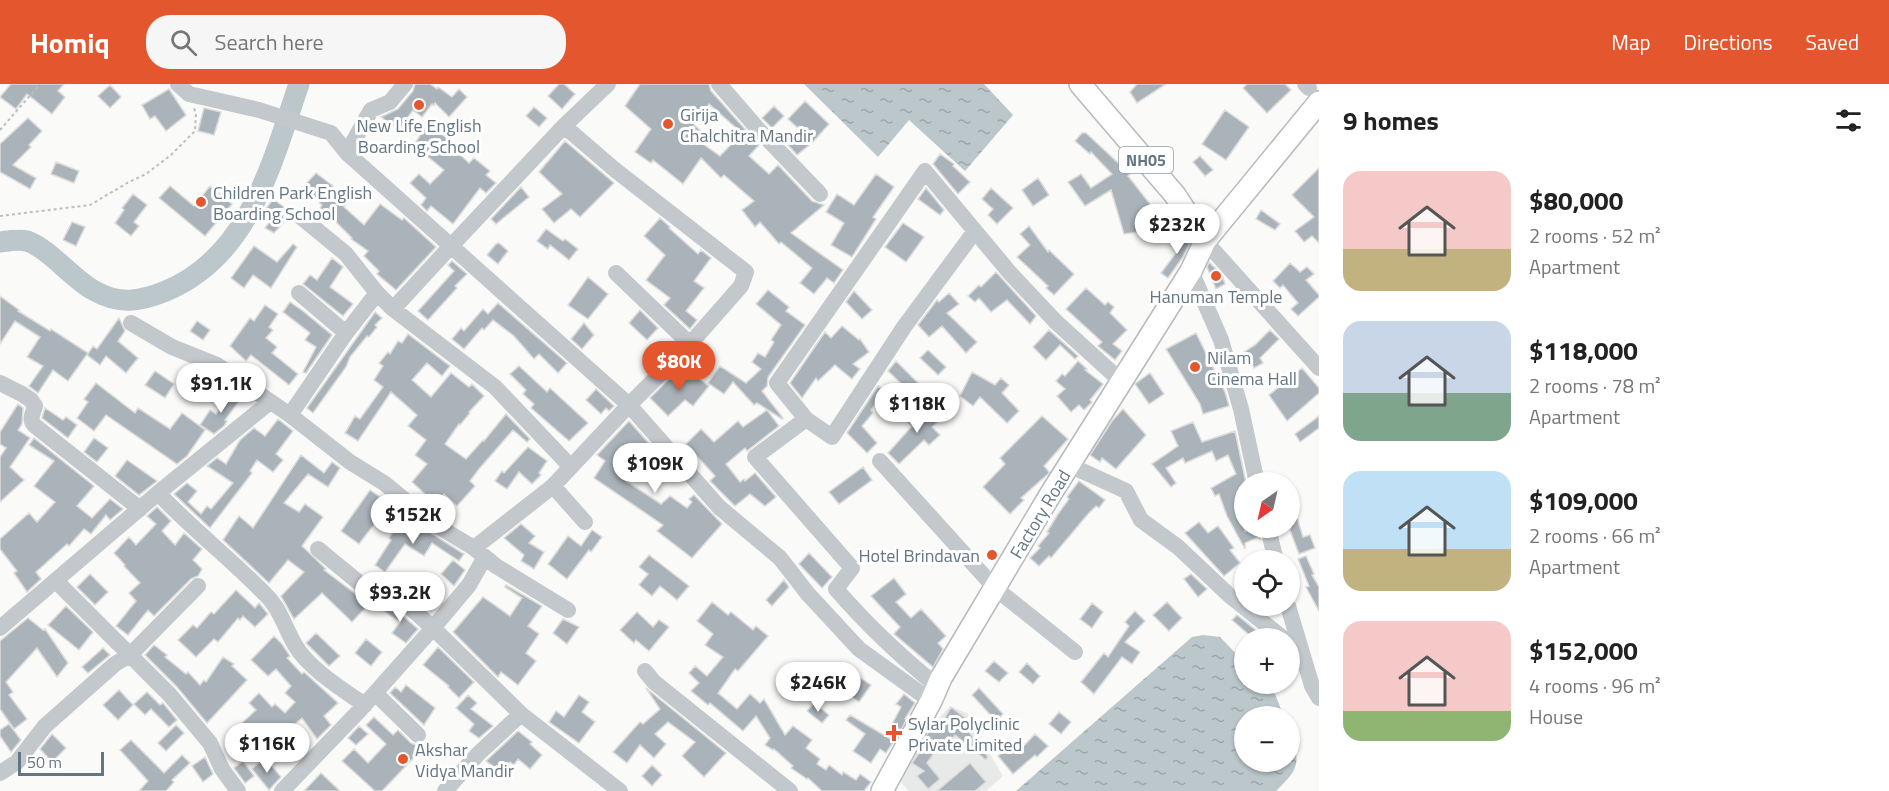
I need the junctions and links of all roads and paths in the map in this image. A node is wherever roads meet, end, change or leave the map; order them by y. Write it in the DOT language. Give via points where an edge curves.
graph roads {
  1 [pos="40,84"];
  2 [pos="405,84"];
  3 [pos="608,84"];
  4 [pos="719,84"];
  5 [pos="1080,84"];
  6 [pos="184,89"];
  7 [pos="1311,91"];
  8 [pos="564,126"];
  9 [pos="0,130"];
  10 [pos="347,153"];
  11 [pos="820,194"];
  12 [pos="0,216"];
  13 [pos="301,217"];
  14 [pos="975,231"];
  15 [pos="1205,241"];
  16 [pos="452,246"];
  17 [pos="1191,271"];
  18 [pos="616,273"];
  19 [pos="299,292"];
  20 [pos="377,293"];
  21 [pos="393,309"];
  22 [pos="131,323"];
  23 [pos="346,333"];
  24 [pos="690,344"];
  25 [pos="1319,368"];
  26 [pos="1121,381"];
  27 [pos="0,383"];
  28 [pos="270,402"];
  29 [pos="629,405"];
  30 [pos="290,415"];
  31 [pos="806,419"];
  32 [pos="880,461"];
  33 [pos="1069,465"];
  34 [pos="571,467"];
  35 [pos="1254,472"];
  36 [pos="554,486"];
  37 [pos="158,493"];
  38 [pos="140,509"];
  39 [pos="585,522"];
  40 [pos="318,549"];
  41 [pos="480,553"];
  42 [pos="56,581"];
  43 [pos="198,586"];
  44 [pos="995,588"];
  45 [pos="568,610"];
  46 [pos="0,628"];
  47 [pos="433,628"];
  48 [pos="1270,628"];
  49 [pos="1075,652"];
  50 [pos="130,656"];
  51 [pos="1300,658"];
  52 [pos="645,671"];
  53 [pos="934,694"];
  54 [pos="1319,698"];
  55 [pos="370,699"];
  56 [pos="520,714"];
  57 [pos="418,735"];
  58 [pos="0,772"];
  59 [pos="238,791"];
  60 [pos="282,791"];
  61 [pos="445,791"];
  62 [pos="620,791"];
  63 [pos="790,791"];
  64 [pos="882,791"];
  1 -- 9 [label="path"];
  2 -- 10 [label="street" via="390,102 371,110"];
  3 -- 8 [label="street"];
  4 -- 11 [label="street"];
  5 -- 15 [label="main road, NH05" via="1175,195"];
  6 -- 10 [label="street" via="331,133"];
  6 -- 12 [label="path" via="196,114 195,130 146,174 90,206"];
  7 -- 15 [label="main road, Factory Road"];
  8 -- 16 [label="street"];
  8 -- 24 [label="street" via="746,272 741,286"];
  10 -- 16 [label="street"];
  13 -- 20 [label="street" via="346,254"];
  14 -- 26 [label="street" via="1056,322"];
  14 -- 31 [label="street" via="904,327 832,437"];
  14 -- 31 [label="street" via="925,171 777,383"];
  15 -- 17 [label="main road, Factory Road"];
  15 -- 25 [label="street"];
  16 -- 21 [label="street"];
  16 -- 29 [label="street"];
  17 -- 26 [label="main road, Factory Road"];
  17 -- 35 [label="street" via="1221,340"];
  18 -- 24 [label="street"];
  19 -- 23 [label="street"];
  20 -- 21 [label="street"];
  20 -- 23 [label="street"];
  21 -- 34 [label="street" via="495,387"];
  22 -- 28 [label="street" via="172,347 217,364"];
  23 -- 30 [label="street"];
  24 -- 29 [label="street"];
  26 -- 33 [label="main road, Factory Road"];
  27 -- 38 [label="street" via="32,400 34,425"];
  28 -- 30 [label="street"];
  28 -- 37 [label="street"];
  29 -- 34 [label="street"];
  29 -- 53 [label="street" via="719,507 780,558 859,649"];
  30 -- 41 [label="street" via="434,524"];
  31 -- 53 [label="street" via="755,457 852,568 836,589"];
  32 -- 44 [label="street"];
  33 -- 44 [label="main road, Factory Road"];
  33 -- 48 [label="street" via="1126,491 1141,519"];
  34 -- 36 [label="street"];
  36 -- 39 [label="street"];
  36 -- 41 [label="street"];
  37 -- 38 [label="street"];
  37 -- 55 [label="street" via="267,596 296,647 324,676"];
  38 -- 42 [label="street"];
  40 -- 47 [label="street" via="369,592 375,595 384,588 392,591"];
  41 -- 45 [label="street"];
  41 -- 47 [label="street" via="469,585"];
  42 -- 46 [label="street"];
  42 -- 50 [label="street"];
  43 -- 50 [label="street"];
  44 -- 49 [label="street"];
  44 -- 53 [label="main road, Factory Road"];
  47 -- 55 [label="street"];
  47 -- 56 [label="street"];
  50 -- 58 [label="street" via="115,664 45,726 17,762"];
  50 -- 59 [label="street" via="210,743"];
  51 -- 54 [label="street"];
  52 -- 63 [label="street"];
  53 -- 64 [label="main road, Factory Road"];
  55 -- 57 [label="street"];
  55 -- 60 [label="street"];
  56 -- 61 [label="street"];
  56 -- 62 [label="street"];
}
